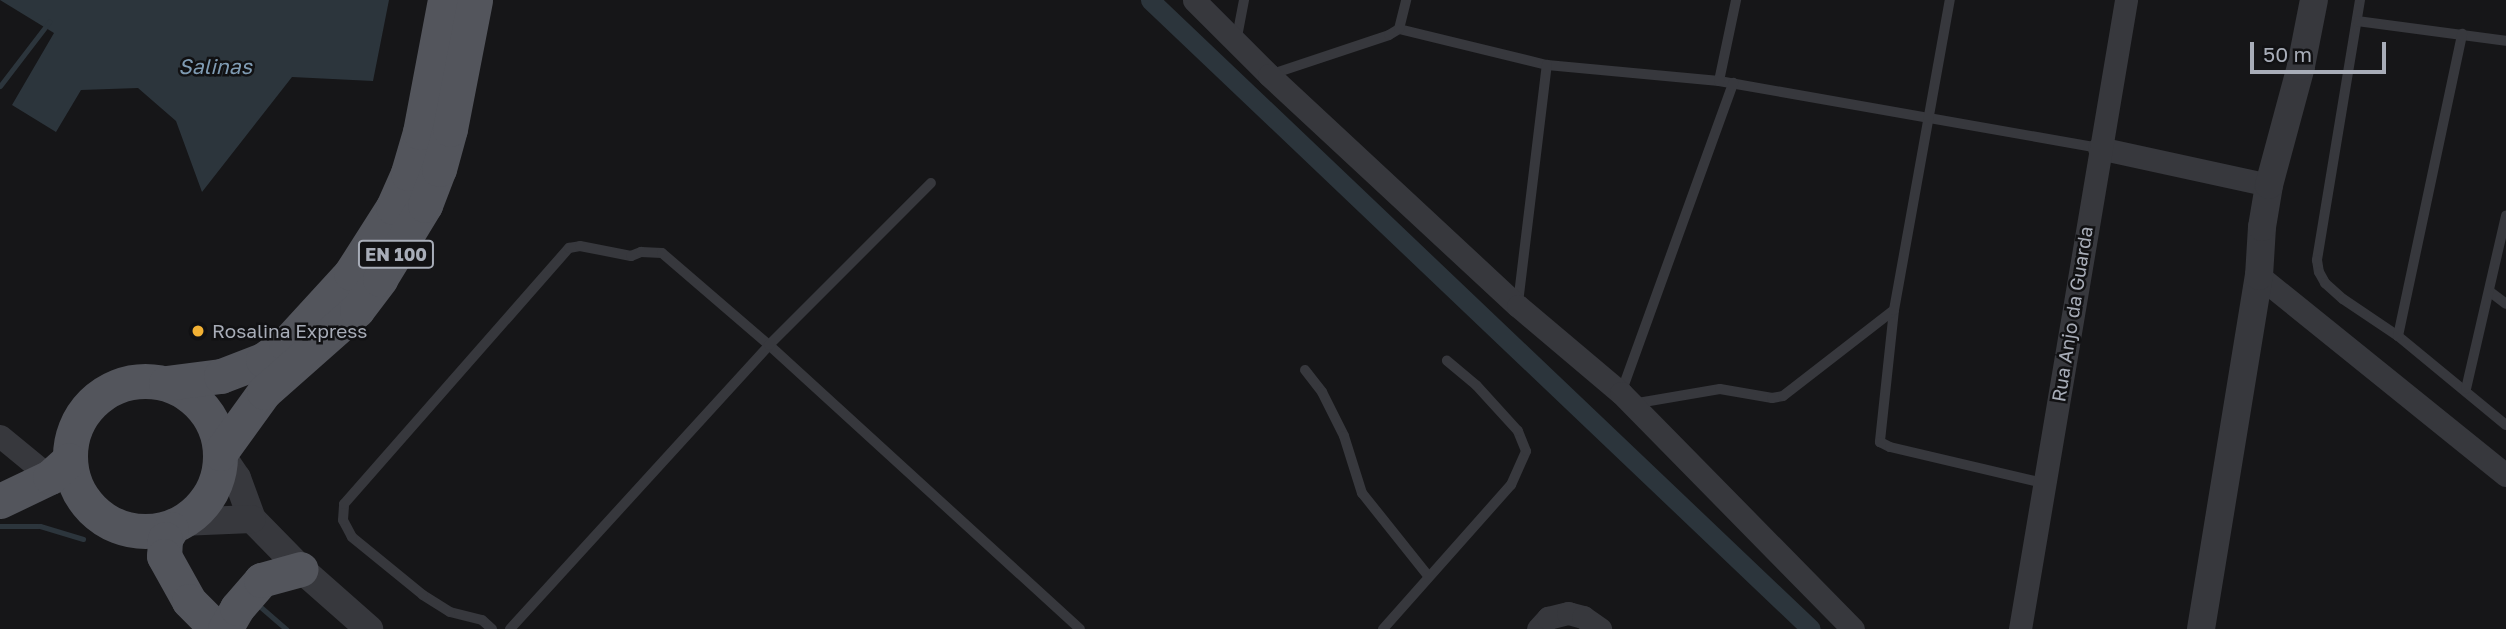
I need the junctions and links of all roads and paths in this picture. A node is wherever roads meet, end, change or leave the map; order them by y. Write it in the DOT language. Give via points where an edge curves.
graph roads {
  1 [pos="445,0"];
  2 [pos="475,0"];
  3 [pos="1194,0"];
  4 [pos="1244,0"];
  5 [pos="1406,0"];
  6 [pos="1736,0"];
  7 [pos="1950,0"];
  8 [pos="2126,0"];
  9 [pos="2314,0"];
  10 [pos="2360,0"];
  11 [pos="2357,21"];
  12 [pos="1399,29"];
  13 [pos="2462,34"];
  14 [pos="2506,41"];
  15 [pos="1236,42"];
  16 [pos="1547,65"];
  17 [pos="1269,75"];
  18 [pos="1718,81"];
  19 [pos="1733,83"];
  20 [pos="1930,120"];
  21 [pos="2099,148"];
  22 [pos="931,183"];
  23 [pos="2269,185"];
  24 [pos="2506,216"];
  25 [pos="2259,276"];
  26 [pos="2489,291"];
  27 [pos="2506,304"];
  28 [pos="1518,306"];
  29 [pos="1894,310"];
  30 [pos="2399,336"];
  31 [pos="769,345"];
  32 [pos="1447,361"];
  33 [pos="1305,370"];
  34 [pos="166,383"];
  35 [pos="2466,389"];
  36 [pos="1627,398"];
  37 [pos="2506,425"];
  38 [pos="0,436"];
  39 [pos="220,453"];
  40 [pos="60,469"];
  41 [pos="2506,475"];
  42 [pos="2044,484"];
  43 [pos="0,501"];
  44 [pos="252,519"];
  45 [pos="176,526"];
  46 [pos="301,569"];
  47 [pos="1429,577"];
  48 [pos="226,622"];
  49 [pos="369,629"];
  50 [pos="492,629"];
  51 [pos="510,629"];
  52 [pos="1080,629"];
  53 [pos="1383,629"];
  54 [pos="1538,629"];
  55 [pos="1600,629"];
  56 [pos="1853,629"];
  57 [pos="2020,629"];
  58 [pos="2201,629"];
  1 -- 34 [label="main road, EN 100" via="408,173 393,207 351,273 286,344 263,360 221,376"];
  2 -- 39 [label="main road, EN 100" via="450,129 425,205 357,310 264,392"];
  3 -- 15 [label="street"];
  4 -- 15 [label="lane"];
  5 -- 12 [label="lane"];
  6 -- 18 [label="lane"];
  7 -- 20 [label="lane"];
  8 -- 21 [label="street, Rua Anjo da Guarda"];
  9 -- 23 [label="street"];
  10 -- 11 [label="lane"];
  11 -- 13 [label="lane"];
  11 -- 30 [label="lane" via="2317,260 2325,283"];
  12 -- 16 [label="lane"];
  12 -- 17 [label="lane"];
  13 -- 14 [label="lane"];
  13 -- 30 [label="lane"];
  15 -- 17 [label="street"];
  16 -- 18 [label="lane"];
  16 -- 28 [label="lane"];
  17 -- 28 [label="street"];
  18 -- 19 [label="lane"];
  19 -- 20 [label="lane"];
  19 -- 36 [label="lane"];
  20 -- 21 [label="lane"];
  20 -- 29 [label="lane"];
  21 -- 23 [label="street"];
  21 -- 42 [label="street, Rua Anjo da Guarda"];
  22 -- 31 [label="lane"];
  23 -- 25 [label="street"];
  24 -- 26 [label="lane"];
  25 -- 41 [label="street"];
  25 -- 58 [label="street"];
  26 -- 27 [label="lane"];
  26 -- 35 [label="lane"];
  28 -- 36 [label="street"];
  29 -- 36 [label="lane" via="1783,396 1720,389"];
  29 -- 42 [label="lane" via="1880,442"];
  30 -- 35 [label="lane"];
  31 -- 50 [label="lane" via="662,253 631,256 569,248 344,504 343,520 352,537 423,595 450,612 482,620"];
  31 -- 51 [label="lane"];
  31 -- 52 [label="lane"];
  32 -- 47 [label="lane" via="1518,431 1526,451 1511,485"];
  33 -- 47 [label="lane" via="1344,436 1362,493"];
  34 -- 39 [label="main road, EN 100" via="205,409 216,430"];
  34 -- 40 [label="main road, EN 100" via="135,381 106,390 78,420"];
  35 -- 37 [label="lane"];
  36 -- 56 [label="street"];
  38 -- 40 [label="street"];
  39 -- 44 [label="street" via="237,478"];
  39 -- 45 [label="main road, EN 100" via="214,486 195,513"];
  40 -- 43 [label="main road"];
  40 -- 45 [label="main road, EN 100" via="98,515 131,531"];
  42 -- 57 [label="street, Rua Anjo da Guarda"];
  44 -- 45 [label="street"];
  44 -- 46 [label="street"];
  45 -- 48 [label="main road" via="165,539 164,556 189,601"];
  46 -- 48 [label="main road" via="261,580"];
  46 -- 49 [label="street"];
  47 -- 53 [label="lane"];
  54 -- 55 [label="street" via="1548,618 1568,613"];
}
